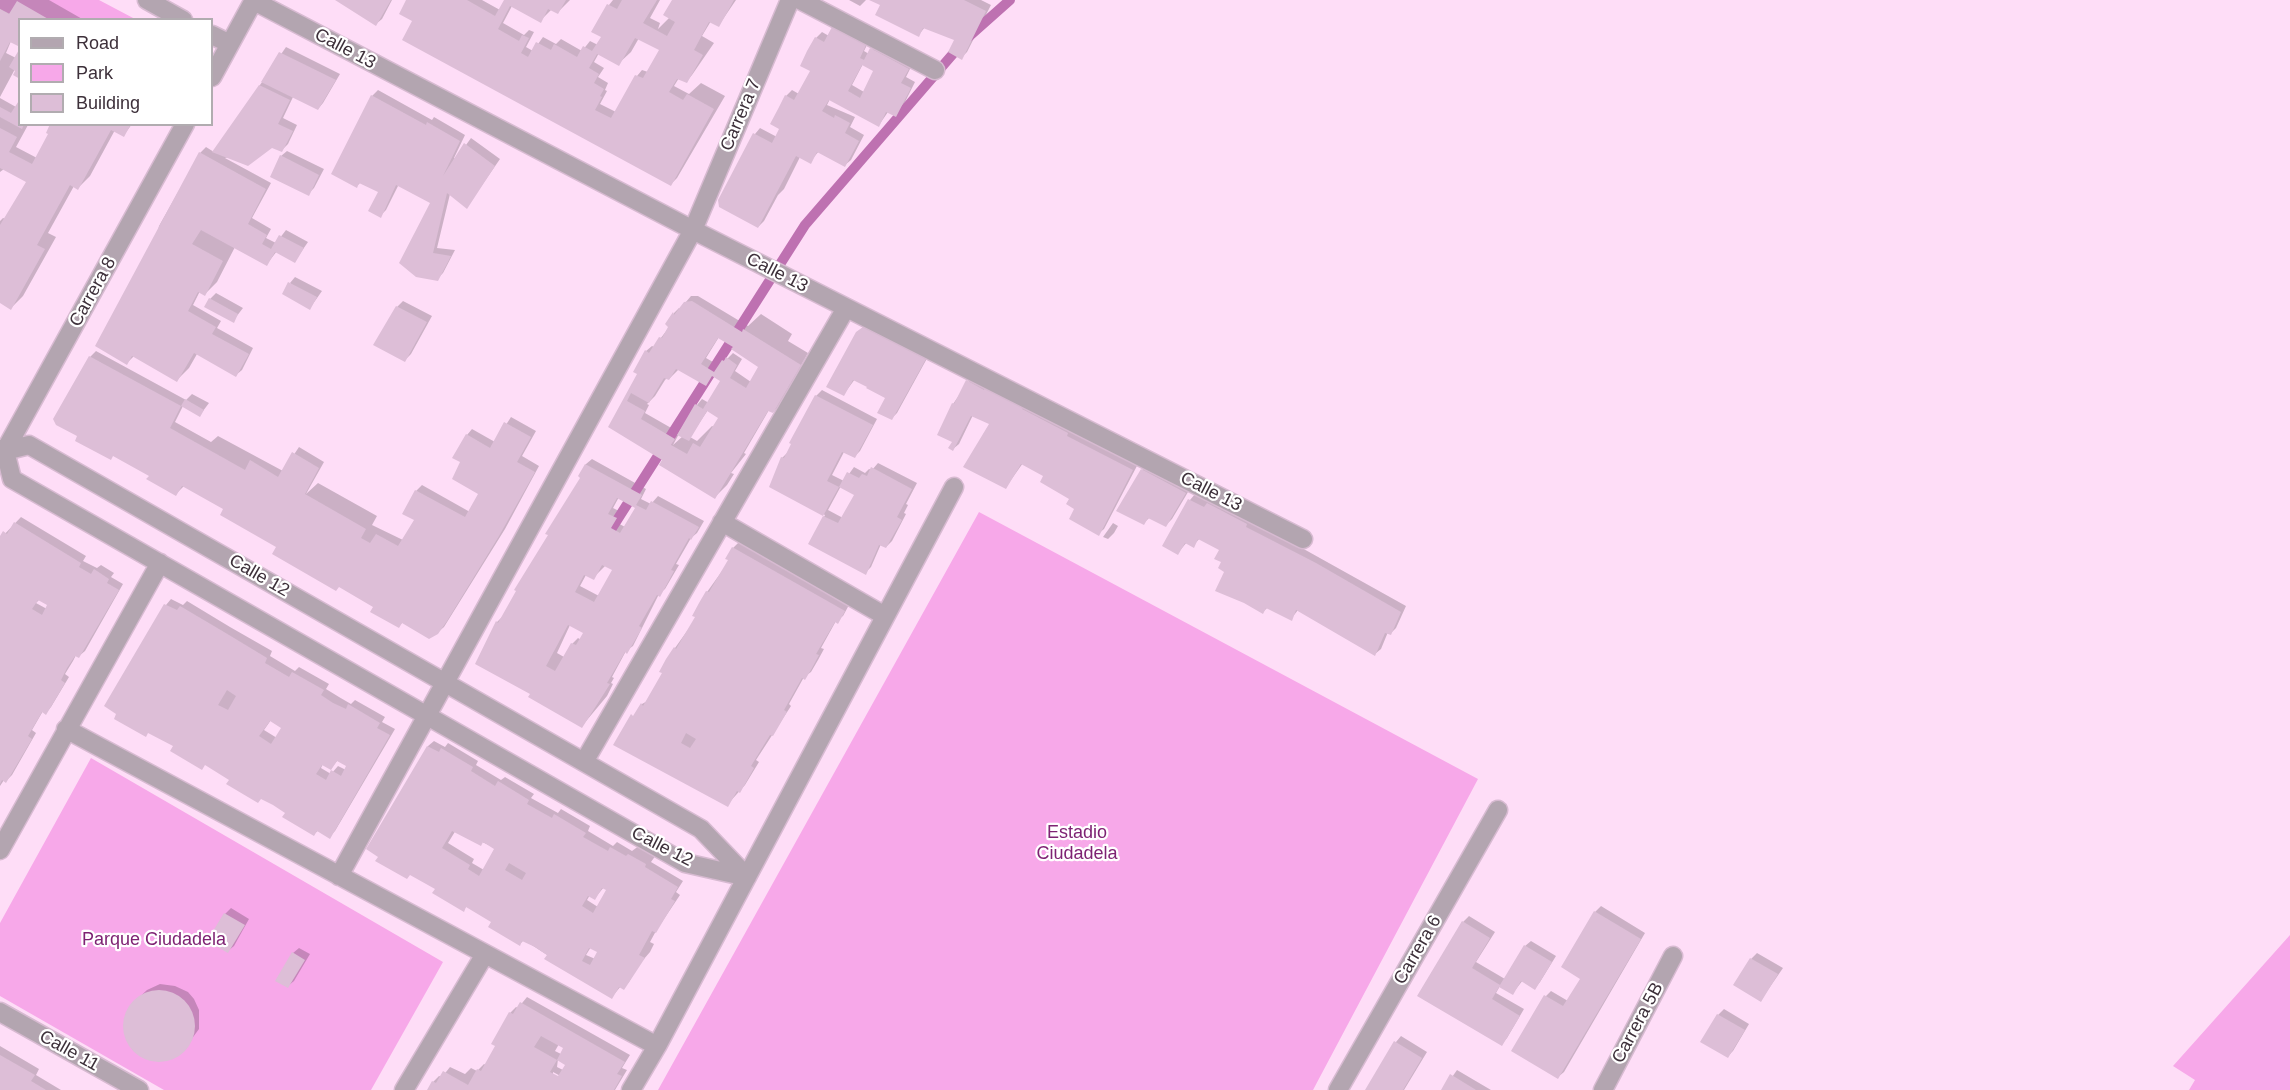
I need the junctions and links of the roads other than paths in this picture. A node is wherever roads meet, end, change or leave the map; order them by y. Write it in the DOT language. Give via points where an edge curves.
graph roads {
  1 [pos="147,0"];
  2 [pos="790,0"];
  3 [pos="800,0"];
  4 [pos="254,1"];
  5 [pos="179,18"];
  6 [pos="213,36"];
  7 [pos="230,44"];
  8 [pos="935,70"];
  9 [pos="213,75"];
  10 [pos="184,126"];
  11 [pos="693,230"];
  12 [pos="846,308"];
  13 [pos="2,453"];
  14 [pos="954,487"];
  15 [pos="722,522"];
  16 [pos="1303,539"];
  17 [pos="160,564"];
  18 [pos="885,616"];
  19 [pos="444,682"];
  20 [pos="426,715"];
  21 [pos="66,729"];
  22 [pos="584,762"];
  23 [pos="1498,810"];
  24 [pos="0,850"];
  25 [pos="339,876"];
  26 [pos="747,877"];
  27 [pos="485,954"];
  28 [pos="1673,956"];
  29 [pos="0,1012"];
  30 [pos="657,1046"];
  31 [pos="139,1090"];
  32 [pos="404,1090"];
  33 [pos="632,1090"];
  34 [pos="1338,1090"];
  35 [pos="1603,1090"];
  1 -- 5 [label="street"];
  2 -- 11 [label="street, Carrera 7"];
  3 -- 8 [label="street"];
  4 -- 7 [label="street"];
  4 -- 11 [label="street, Calle 13"];
  6 -- 7 [label="street"];
  7 -- 9 [label="street"];
  10 -- 13 [label="street, Carrera 8"];
  11 -- 12 [label="street, Calle 13"];
  11 -- 19 [label="street, Carrera 7"];
  12 -- 15 [label="street"];
  12 -- 16 [label="street, Calle 13"];
  13 -- 17 [label="street, Calle 12" via="12,479"];
  13 -- 19 [label="street, Calle 12" via="29,445"];
  14 -- 18 [label="street"];
  15 -- 18 [label="street"];
  15 -- 22 [label="street"];
  17 -- 20 [label="street, Calle 12"];
  17 -- 21 [label="street"];
  18 -- 26 [label="street"];
  19 -- 20 [label="street, Carrera 7"];
  19 -- 22 [label="street, Calle 12"];
  20 -- 25 [label="street, Carrera 7"];
  20 -- 26 [label="street, Calle 12" via="685,863"];
  21 -- 24 [label="street"];
  21 -- 25 [label="street"];
  22 -- 26 [label="street, Calle 12" via="701,829"];
  23 -- 34 [label="street, Carrera 6"];
  25 -- 27 [label="street"];
  26 -- 30 [label="street"];
  27 -- 30 [label="street"];
  27 -- 32 [label="street"];
  28 -- 35 [label="street, Carrera 5B"];
  29 -- 31 [label="street, Calle 11"];
  30 -- 33 [label="street"];
}
